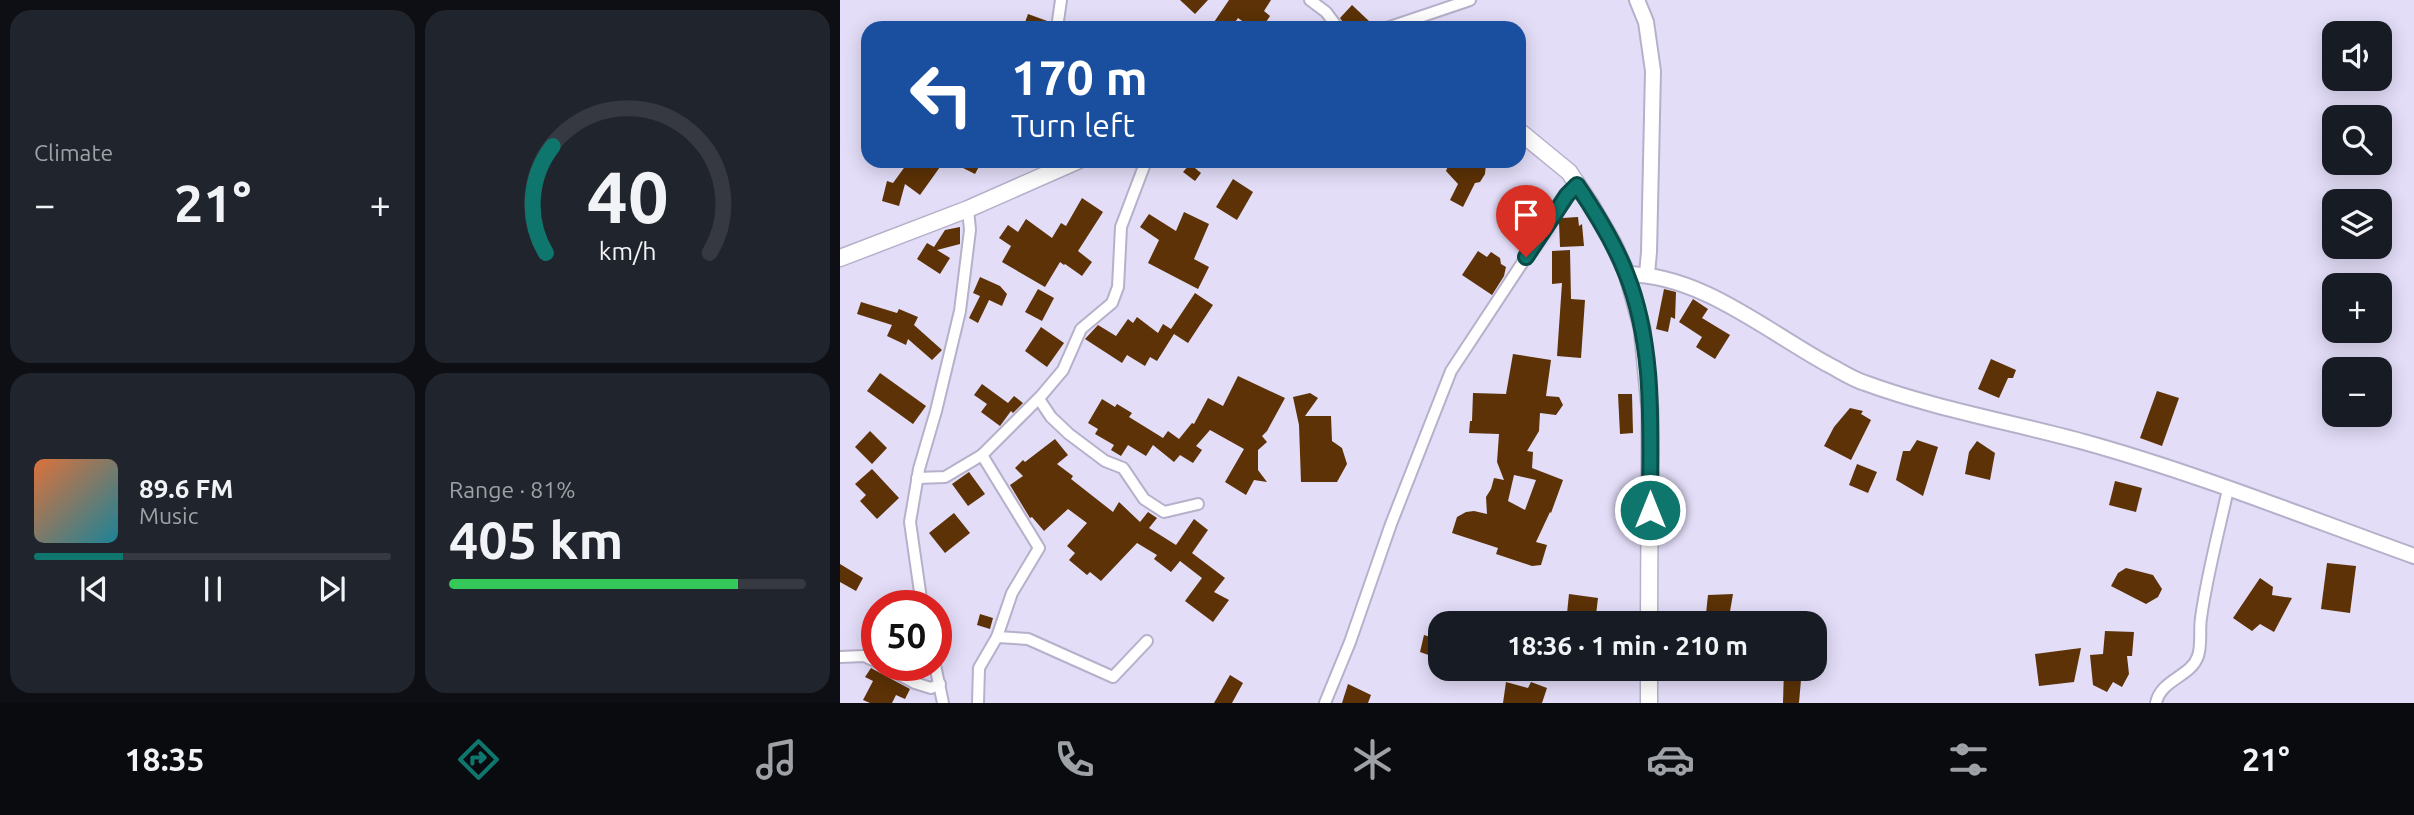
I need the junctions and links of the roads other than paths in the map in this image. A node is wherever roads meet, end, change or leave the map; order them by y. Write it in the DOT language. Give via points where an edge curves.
graph roads {
  1 [pos="1060,0"];
  2 [pos="1310,0"];
  3 [pos="1470,0"];
  4 [pos="1637,0"];
  5 [pos="1058,21"];
  6 [pos="1333,21"];
  7 [pos="1408,21"];
  8 [pos="1526,137"];
  9 [pos="1051,168"];
  10 [pos="1143,168"];
  11 [pos="1577,185"];
  12 [pos="968,209"];
  13 [pos="840,258"];
  14 [pos="1627,274"];
  15 [pos="1647,274"];
  16 [pos="1039,399"];
  17 [pos="982,455"];
  18 [pos="917,478"];
  19 [pos="2228,489"];
  20 [pos="1198,504"];
  21 [pos="2414,556"];
  22 [pos="920,590"];
  23 [pos="1649,611"];
  24 [pos="997,637"];
  25 [pos="1147,641"];
  26 [pos="861,656"];
  27 [pos="840,657"];
  28 [pos="911,681"];
  29 [pos="939,681"];
  30 [pos="1649,681"];
  31 [pos="940,684"];
  32 [pos="943,703"];
  33 [pos="978,703"];
  34 [pos="1325,703"];
  35 [pos="1649,703"];
  36 [pos="2156,703"];
  1 -- 5 [label="street"];
  2 -- 6 [label="street"];
  3 -- 7 [label="street"];
  4 -- 15 [label="street" via="1646,22 1653,71"];
  8 -- 11 [label="main road" via="1569,172"];
  9 -- 12 [label="main road"];
  10 -- 16 [label="street" via="1121,227 1118,287 1112,303 1081,329 1063,370"];
  11 -- 14 [label="main road"];
  11 -- 34 [label="street" via="1451,372"];
  12 -- 13 [label="main road"];
  12 -- 18 [label="street" via="971,230 960,311"];
  14 -- 15 [label="street"];
  14 -- 23 [label="main road" via="1642,328 1650,410"];
  15 -- 19 [label="street" via="1713,298 1861,382 2085,442"];
  16 -- 17 [label="street"];
  16 -- 20 [label="street" via="1069,434 1105,461 1124,468 1144,499 1164,512"];
  17 -- 18 [label="street" via="945,477"];
  17 -- 24 [label="street" via="1039,548 1012,593"];
  18 -- 22 [label="street" via="910,522"];
  19 -- 21 [label="street"];
  19 -- 36 [label="street" via="2201,619 2199,654 2194,665 2157,695"];
  24 -- 25 [label="street" via="1028,639 1113,677"];
  24 -- 33 [label="street" via="979,668"];
  26 -- 27 [label="street"];
  28 -- 31 [label="street" via="931,688"];
  29 -- 31 [label="street"];
  30 -- 35 [label="main road"];
  31 -- 32 [label="street"];
}
